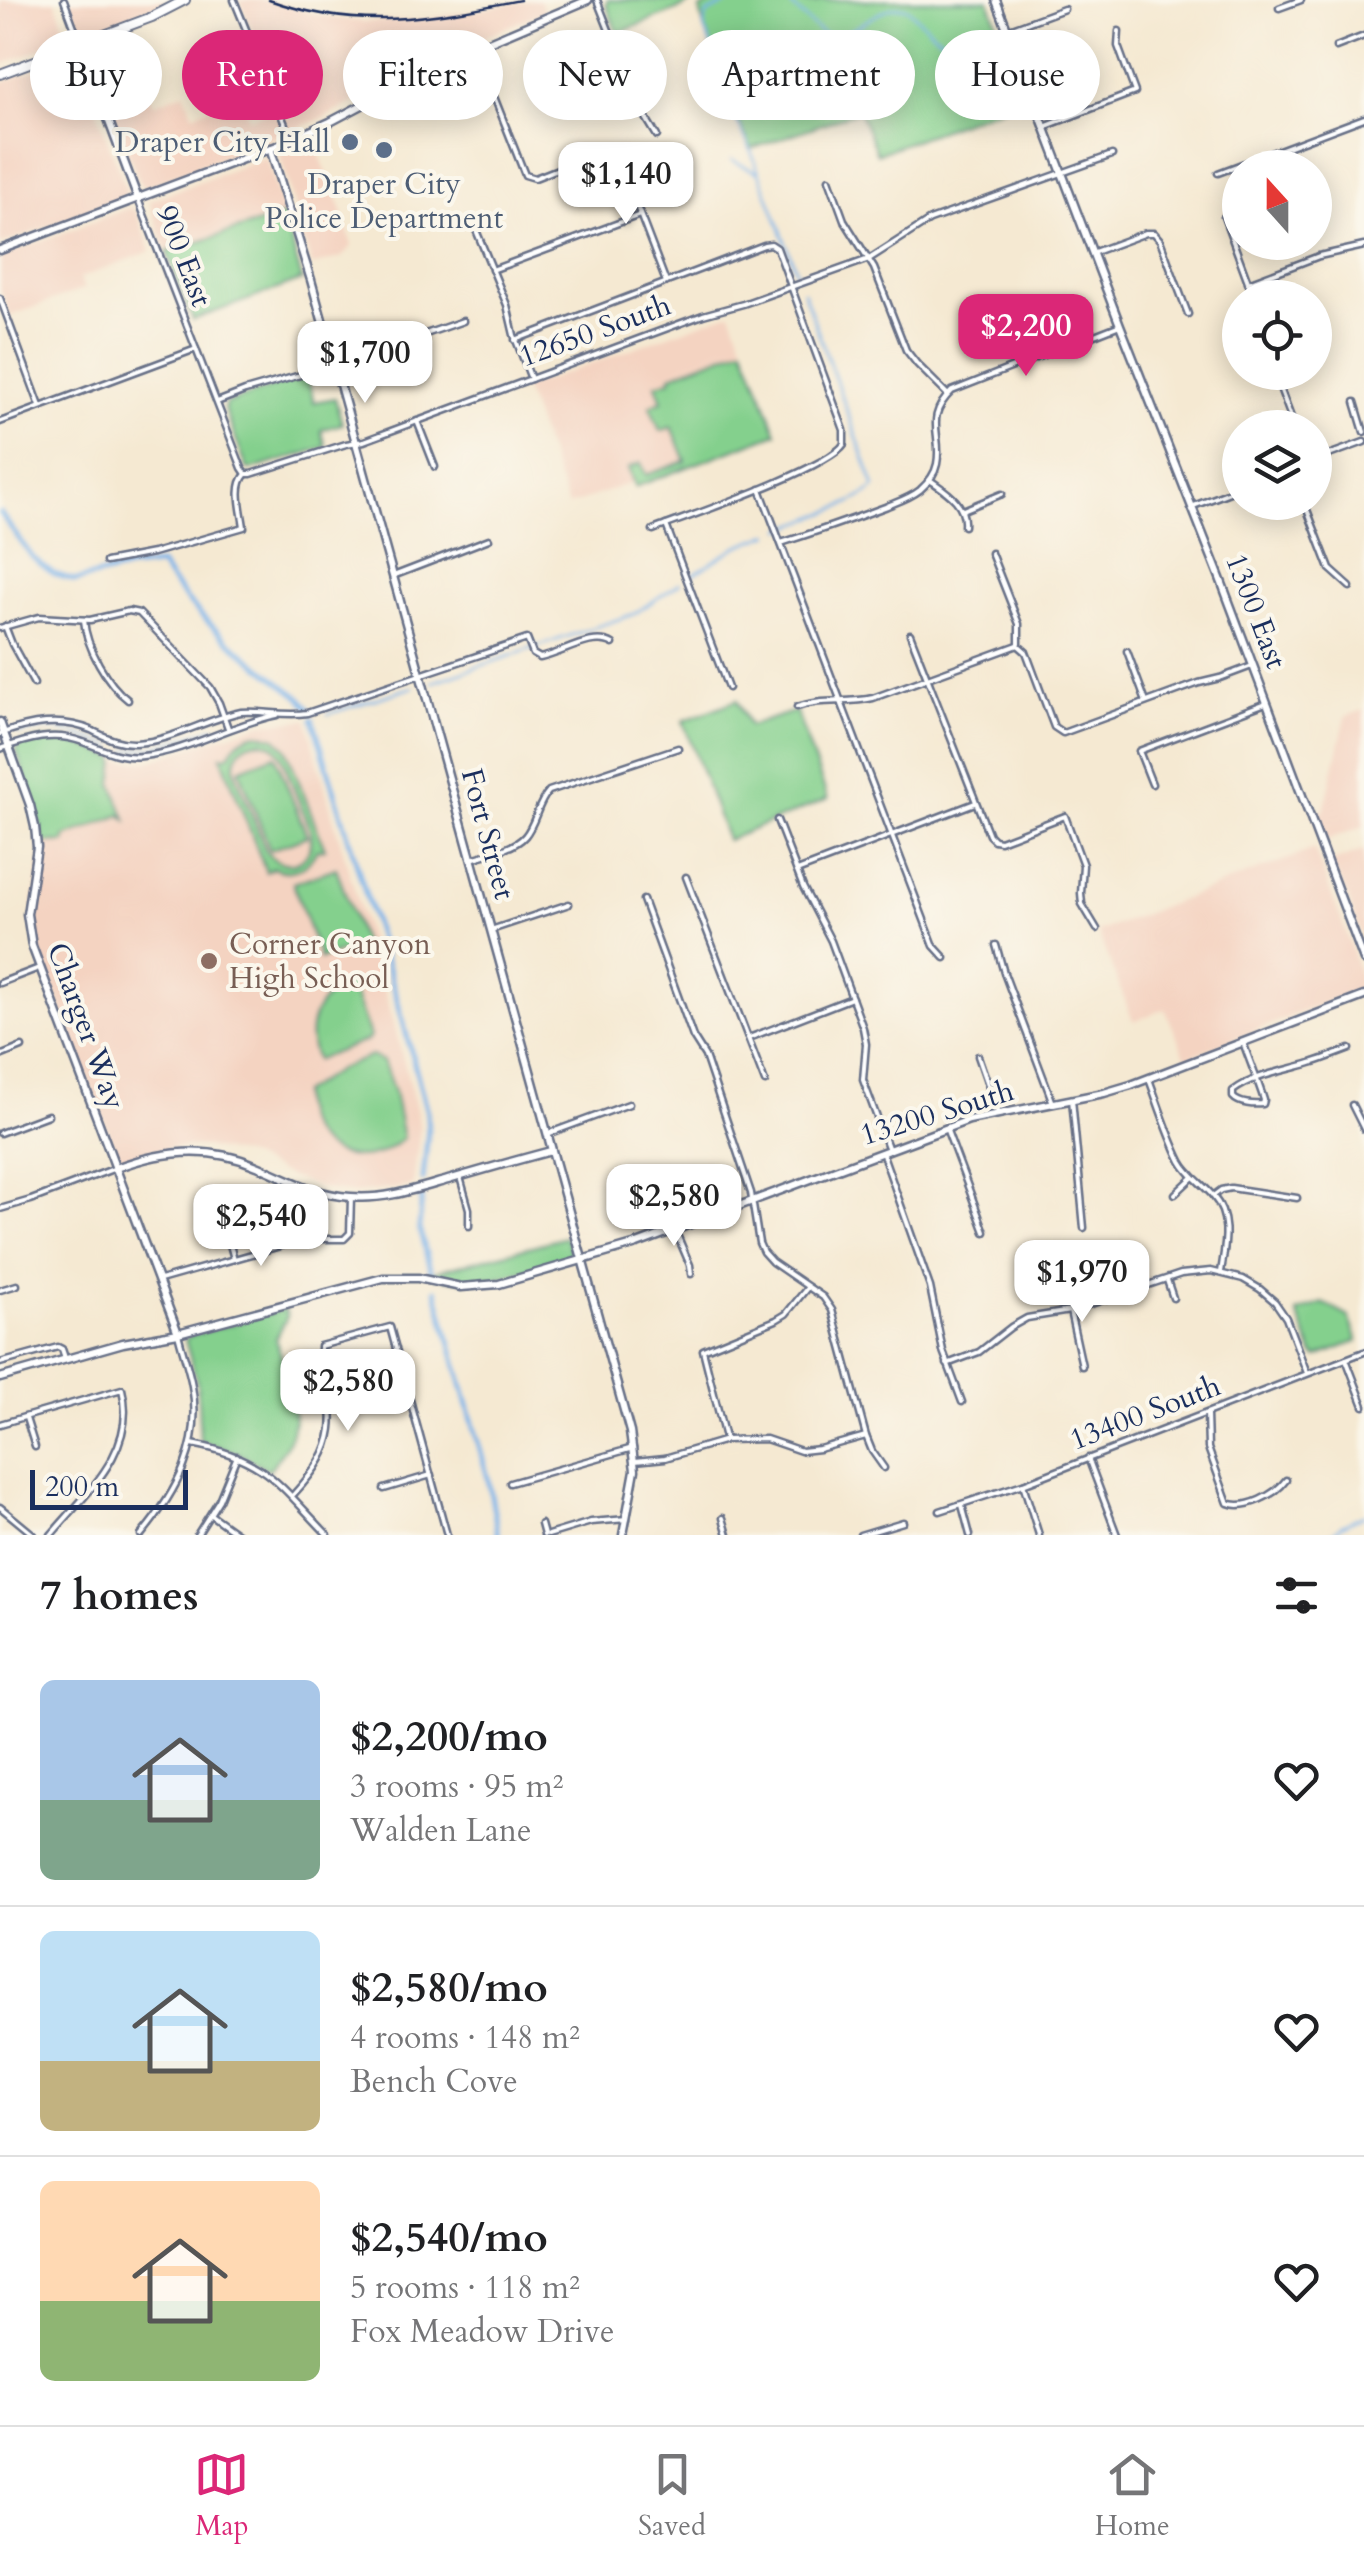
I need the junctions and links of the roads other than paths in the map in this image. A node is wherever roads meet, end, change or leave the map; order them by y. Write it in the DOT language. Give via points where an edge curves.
graph roads {
  1 [pos="64,0"];
  2 [pos="184,0"];
  3 [pos="234,0"];
  4 [pos="588,0"];
  5 [pos="598,0"];
  6 [pos="996,0"];
  7 [pos="1300,0"];
  8 [pos="1279,8"];
  9 [pos="1064,9"];
  10 [pos="75,30"];
  11 [pos="117,30"];
  12 [pos="1007,30"];
  13 [pos="1119,31"];
  14 [pos="503,36"];
  15 [pos="1364,36"];
  16 [pos="1336,47"];
  17 [pos="30,63"];
  18 [pos="0,74"];
  19 [pos="343,113"];
  20 [pos="1364,118"];
  21 [pos="109,120"];
  22 [pos="503,120"];
  23 [pos="1041,120"];
  24 [pos="1044,127"];
  25 [pos="656,136"];
  26 [pos="291,139"];
  27 [pos="270,148"];
  28 [pos="1112,155"];
  29 [pos="1218,173"];
  30 [pos="1062,174"];
  31 [pos="829,178"];
  32 [pos="138,198"];
  33 [pos="640,215"];
  34 [pos="476,230"];
  35 [pos="1364,246"];
  36 [pos="0,250"];
  37 [pos="1092,254"];
  38 [pos="869,259"];
  39 [pos="492,270"];
  40 [pos="1253,280"];
  41 [pos="666,282"];
  42 [pos="791,288"];
  43 [pos="0,298"];
  44 [pos="1188,314"];
  45 [pos="462,321"];
  46 [pos="1120,325"];
  47 [pos="516,340"];
  48 [pos="196,348"];
  49 [pos="334,364"];
  50 [pos="531,379"];
  51 [pos="948,394"];
  52 [pos="217,402"];
  53 [pos="1355,402"];
  54 [pos="40,407"];
  55 [pos="418,421"];
  56 [pos="0,422"];
  57 [pos="1364,432"];
  58 [pos="356,442"];
  59 [pos="1364,442"];
  60 [pos="1332,454"];
  61 [pos="435,467"];
  62 [pos="246,474"];
  63 [pos="930,480"];
  64 [pos="760,489"];
  65 [pos="1002,494"];
  66 [pos="1222,495"];
  67 [pos="1191,507"];
  68 [pos="963,510"];
  69 [pos="1311,520"];
  70 [pos="666,525"];
  71 [pos="964,526"];
  72 [pos="652,530"];
  73 [pos="489,539"];
  74 [pos="781,542"];
  75 [pos="991,553"];
  76 [pos="106,562"];
  77 [pos="393,576"];
  78 [pos="1350,587"];
  79 [pos="84,620"];
  80 [pos="3,627"];
  81 [pos="910,634"];
  82 [pos="613,644"];
  83 [pos="1018,645"];
  84 [pos="1127,651"];
  85 [pos="1252,666"];
  86 [pos="421,675"];
  87 [pos="928,678"];
  88 [pos="34,684"];
  89 [pos="728,688"];
  90 [pos="128,700"];
  91 [pos="841,701"];
  92 [pos="1146,702"];
  93 [pos="1266,703"];
  94 [pos="797,707"];
  95 [pos="282,715"];
  96 [pos="224,716"];
  97 [pos="1,728"];
  98 [pos="228,730"];
  99 [pos="9,746"];
  100 [pos="678,748"];
  101 [pos="0,750"];
  102 [pos="1152,784"];
  103 [pos="976,802"];
  104 [pos="778,820"];
  105 [pos="892,835"];
  106 [pos="471,859"];
  107 [pos="797,871"];
  108 [pos="686,877"];
  109 [pos="644,900"];
  110 [pos="569,904"];
  111 [pos="1097,929"];
  112 [pos="490,930"];
  113 [pos="996,945"];
  114 [pos="945,958"];
  115 [pos="1364,960"];
  116 [pos="39,968"];
  117 [pos="0,984"];
  118 [pos="1364,996"];
  119 [pos="852,998"];
  120 [pos="748,1038"];
  121 [pos="1243,1042"];
  122 [pos="22,1047"];
  123 [pos="1350,1049"];
  124 [pos="0,1056"];
  125 [pos="978,1056"];
  126 [pos="1149,1078"];
  127 [pos="1257,1079"];
  128 [pos="764,1082"];
  129 [pos="1072,1100"];
  130 [pos="1053,1103"];
  131 [pos="629,1104"];
  132 [pos="1352,1105"];
  133 [pos="998,1113"];
  134 [pos="48,1114"];
  135 [pos="946,1128"];
  136 [pos="1364,1129"];
  137 [pos="0,1133"];
  138 [pos="547,1134"];
  139 [pos="551,1150"];
  140 [pos="885,1151"];
  141 [pos="116,1168"];
  142 [pos="460,1177"];
  143 [pos="1192,1178"];
  144 [pos="1175,1194"];
  145 [pos="1213,1196"];
  146 [pos="351,1198"];
  147 [pos="1298,1198"];
  148 [pos="752,1200"];
  149 [pos="0,1209"];
  150 [pos="469,1226"];
  151 [pos="1084,1228"];
  152 [pos="674,1230"];
  153 [pos="985,1232"];
  154 [pos="229,1241"];
  155 [pos="234,1259"];
  156 [pos="581,1261"];
  157 [pos="1221,1272"];
  158 [pos="691,1274"];
  159 [pos="160,1280"];
  160 [pos="1167,1280"];
  161 [pos="16,1285"];
  162 [pos="807,1288"];
  163 [pos="0,1290"];
  164 [pos="1173,1298"];
  165 [pos="1070,1311"];
  166 [pos="178,1332"];
  167 [pos="1364,1352"];
  168 [pos="66,1359"];
  169 [pos="1346,1359"];
  170 [pos="0,1364"];
  171 [pos="947,1364"];
  172 [pos="1082,1366"];
  173 [pos="1308,1375"];
  174 [pos="0,1378"];
  175 [pos="962,1402"];
  176 [pos="1364,1406"];
  177 [pos="1207,1414"];
  178 [pos="26,1416"];
  179 [pos="0,1424"];
  180 [pos="866,1436"];
  181 [pos="726,1440"];
  182 [pos="192,1444"];
  183 [pos="34,1447"];
  184 [pos="633,1448"];
  185 [pos="237,1456"];
  186 [pos="1088,1458"];
  187 [pos="635,1462"];
  188 [pos="884,1468"];
  189 [pos="432,1476"];
  190 [pos="1286,1480"];
  191 [pos="510,1483"];
  192 [pos="1024,1484"];
  193 [pos="384,1489"];
  194 [pos="293,1496"];
  195 [pos="962,1505"];
  196 [pos="0,1507"];
  197 [pos="940,1512"];
  198 [pos="211,1515"];
  199 [pos="723,1518"];
  200 [pos="627,1519"];
  201 [pos="902,1522"];
  202 [pos="541,1524"];
  203 [pos="34,1535"];
  204 [pos="51,1535"];
  205 [pos="141,1535"];
  206 [pos="197,1535"];
  207 [pos="239,1535"];
  208 [pos="328,1535"];
  209 [pos="448,1535"];
  210 [pos="546,1535"];
  211 [pos="623,1535"];
  212 [pos="728,1535"];
  213 [pos="860,1535"];
  214 [pos="970,1535"];
  215 [pos="1038,1535"];
  216 [pos="1117,1535"];
  1 -- 10 [label="street, 900 East"];
  2 -- 11 [label="main road"];
  3 -- 26 [label="street"];
  4 -- 14 [label="street"];
  5 -- 25 [label="street"];
  6 -- 12 [label="street, 1300 East"];
  7 -- 8 [label="street"];
  9 -- 12 [label="street"];
  13 -- 24 [label="street" via="1136,92"];
  15 -- 16 [label="street"];
  17 -- 18 [label="main road"];
  19 -- 26 [label="street"];
  20 -- 29 [label="street"];
  21 -- 32 [label="street, 900 East"];
  22 -- 33 [label="street" via="528,177 612,151"];
  23 -- 24 [label="street, 1300 East"];
  24 -- 30 [label="street, 1300 East"];
  26 -- 27 [label="street"];
  27 -- 32 [label="street"];
  27 -- 49 [label="street, Fort Street"];
  28 -- 30 [label="street, 12650 South"];
  30 -- 37 [label="street, 1300 East"];
  30 -- 38 [label="street, 12650 South" via="930,220"];
  31 -- 38 [label="street" via="844,220"];
  32 -- 36 [label="street"];
  32 -- 48 [label="street, 900 East"];
  33 -- 39 [label="street"];
  33 -- 41 [label="street"];
  34 -- 39 [label="street"];
  35 -- 40 [label="street"];
  37 -- 44 [label="street" via="1154,233"];
  37 -- 46 [label="street, 1300 East"];
  38 -- 42 [label="street, 12650 South"];
  38 -- 51 [label="street" via="906,350"];
  39 -- 47 [label="street"];
  41 -- 42 [label="street" via="773,245"];
  41 -- 47 [label="street"];
  42 -- 50 [label="street, 12650 South"];
  42 -- 64 [label="street" via="845,440 835,454"];
  43 -- 54 [label="street"];
  45 -- 49 [label="street"];
  46 -- 51 [label="street"];
  46 -- 67 [label="street, 1300 East"];
  47 -- 50 [label="street"];
  48 -- 52 [label="street, 900 East"];
  48 -- 54 [label="street"];
  49 -- 52 [label="street"];
  49 -- 58 [label="street, Fort Street"];
  50 -- 55 [label="street, 12650 South"];
  51 -- 63 [label="street" via="936,419 938,460"];
  52 -- 62 [label="street, 900 East"];
  53 -- 57 [label="street"];
  54 -- 56 [label="street"];
  55 -- 58 [label="street, 12650 South"];
  55 -- 61 [label="street"];
  58 -- 62 [label="street, 12650 South"];
  58 -- 77 [label="street, Fort Street"];
  59 -- 60 [label="street"];
  62 -- 76 [label="street, 900 East" via="239,487 244,527"];
  63 -- 68 [label="street"];
  63 -- 74 [label="street" via="909,497"];
  64 -- 70 [label="street"];
  64 -- 74 [label="street"];
  65 -- 68 [label="street"];
  66 -- 67 [label="street"];
  67 -- 85 [label="street, 1300 East"];
  68 -- 71 [label="street"];
  69 -- 78 [label="street" via="1330,569"];
  70 -- 72 [label="street"];
  70 -- 89 [label="street"];
  73 -- 77 [label="street"];
  74 -- 91 [label="street"];
  75 -- 83 [label="street" via="1019,624"];
  77 -- 86 [label="street, Fort Street"];
  79 -- 80 [label="street" via="44,617"];
  79 -- 90 [label="street" via="92,650"];
  79 -- 96 [label="street" via="142,614 210,687"];
  80 -- 88 [label="street"];
  81 -- 87 [label="street"];
  82 -- 86 [label="street" via="594,640 538,658 528,640"];
  83 -- 87 [label="street"];
  83 -- 92 [label="street" via="1060,732"];
  84 -- 92 [label="street"];
  85 -- 92 [label="street"];
  85 -- 93 [label="street, 1300 East"];
  86 -- 95 [label="street"];
  86 -- 106 [label="street, Fort Street"];
  87 -- 91 [label="street" via="873,698"];
  87 -- 103 [label="street"];
  91 -- 94 [label="street"];
  91 -- 105 [label="street"];
  93 -- 102 [label="street" via="1140,750"];
  93 -- 115 [label="street, 1300 East"];
  95 -- 96 [label="street" via="257,710"];
  95 -- 98 [label="street"];
  96 -- 97 [label="street" via="135,743 60,723"];
  96 -- 98 [label="street"];
  97 -- 99 [label="street, Charger Way"];
  98 -- 99 [label="street" via="138,757 59,736"];
  99 -- 101 [label="street"];
  99 -- 116 [label="street, Charger Way" via="35,827 27,914"];
  100 -- 106 [label="street" via="549,792 520,840"];
  103 -- 105 [label="street"];
  103 -- 111 [label="street" via="997,841 1066,816 1083,865 1082,904"];
  104 -- 107 [label="street"];
  105 -- 107 [label="street"];
  105 -- 114 [label="street" via="934,946"];
  106 -- 112 [label="street, Fort Street"];
  107 -- 119 [label="street"];
  108 -- 120 [label="street"];
  109 -- 148 [label="street"];
  110 -- 112 [label="street"];
  112 -- 138 [label="street, Fort Street"];
  113 -- 130 [label="street"];
  116 -- 117 [label="street"];
  116 -- 141 [label="street, Charger Way"];
  118 -- 121 [label="street, 13200 South"];
  119 -- 120 [label="street"];
  119 -- 140 [label="street" via="866,1039 864,1086"];
  120 -- 128 [label="street"];
  121 -- 126 [label="street, 13200 South"];
  121 -- 127 [label="street"];
  122 -- 124 [label="street"];
  123 -- 127 [label="street"];
  125 -- 133 [label="street"];
  126 -- 129 [label="street, 13200 South"];
  126 -- 143 [label="street"];
  127 -- 127 [label="street" via="1236,1088 1233,1097 1264,1103"];
  129 -- 130 [label="street, 13200 South"];
  129 -- 151 [label="street"];
  130 -- 133 [label="street, 13200 South"];
  131 -- 138 [label="street"];
  132 -- 136 [label="street"];
  133 -- 135 [label="street, 13200 South"];
  134 -- 137 [label="street"];
  135 -- 140 [label="street, 13200 South"];
  135 -- 153 [label="street"];
  138 -- 139 [label="street, Fort Street"];
  139 -- 142 [label="street"];
  139 -- 156 [label="street, Fort Street"];
  140 -- 148 [label="street, 13200 South"];
  140 -- 171 [label="street"];
  141 -- 146 [label="street" via="161,1154 207,1152"];
  141 -- 149 [label="street"];
  141 -- 159 [label="street, Charger Way"];
  142 -- 146 [label="street"];
  142 -- 150 [label="street"];
  143 -- 144 [label="street"];
  143 -- 145 [label="street"];
  145 -- 147 [label="street" via="1231,1188"];
  145 -- 157 [label="street" via="1226,1224"];
  146 -- 155 [label="street" via="346,1238 310,1238"];
  148 -- 152 [label="street, 13200 South"];
  148 -- 162 [label="street" via="763,1252"];
  152 -- 156 [label="street, 13200 South"];
  152 -- 158 [label="street"];
  154 -- 155 [label="street"];
  155 -- 159 [label="street"];
  156 -- 166 [label="street, 13200 South" via="486,1286 383,1278"];
  156 -- 184 [label="street, Fort Street"];
  157 -- 160 [label="street"];
  157 -- 173 [label="street" via="1252,1283 1274,1302"];
  159 -- 166 [label="street, Charger Way"];
  160 -- 164 [label="street"];
  160 -- 165 [label="street"];
  161 -- 163 [label="street"];
  162 -- 180 [label="street" via="832,1310"];
  162 -- 181 [label="street" via="776,1320 702,1350"];
  165 -- 171 [label="street" via="1019,1322 988,1347"];
  165 -- 172 [label="street"];
  166 -- 168 [label="street, 13200 South"];
  166 -- 182 [label="street" via="194,1398"];
  167 -- 169 [label="street, 13400 South"];
  168 -- 170 [label="street" via="58,1347"];
  168 -- 174 [label="street, 13200 South"];
  169 -- 173 [label="street, 13400 South"];
  169 -- 176 [label="street"];
  171 -- 175 [label="street"];
  173 -- 177 [label="street, 13400 South"];
  177 -- 186 [label="street, 13400 South"];
  177 -- 190 [label="street" via="1208,1448 1228,1503 1239,1506"];
  178 -- 179 [label="street"];
  178 -- 183 [label="street"];
  178 -- 204 [label="street" via="122,1389 126,1416 119,1448"];
  180 -- 181 [label="street" via="801,1451 766,1439"];
  180 -- 188 [label="street"];
  181 -- 187 [label="street"];
  182 -- 185 [label="street"];
  182 -- 205 [label="street" via="172,1495"];
  184 -- 187 [label="street, Fort Street"];
  184 -- 191 [label="street"];
  185 -- 194 [label="street"];
  185 -- 198 [label="street"];
  186 -- 192 [label="street, 13400 South"];
  186 -- 216 [label="street"];
  187 -- 200 [label="street, Fort Street"];
  189 -- 193 [label="street"];
  189 -- 194 [label="street" via="390,1327 320,1346 332,1403 330,1434 318,1466"];
  189 -- 209 [label="street"];
  192 -- 195 [label="street, 13400 South"];
  192 -- 215 [label="street"];
  194 -- 208 [label="street"];
  195 -- 197 [label="street, 13400 South"];
  195 -- 214 [label="street"];
  196 -- 203 [label="street"];
  198 -- 206 [label="street"];
  198 -- 207 [label="street"];
  199 -- 212 [label="street"];
  200 -- 210 [label="street"];
  200 -- 211 [label="street, Fort Street"];
  201 -- 213 [label="street"];
  202 -- 210 [label="street"];
}
